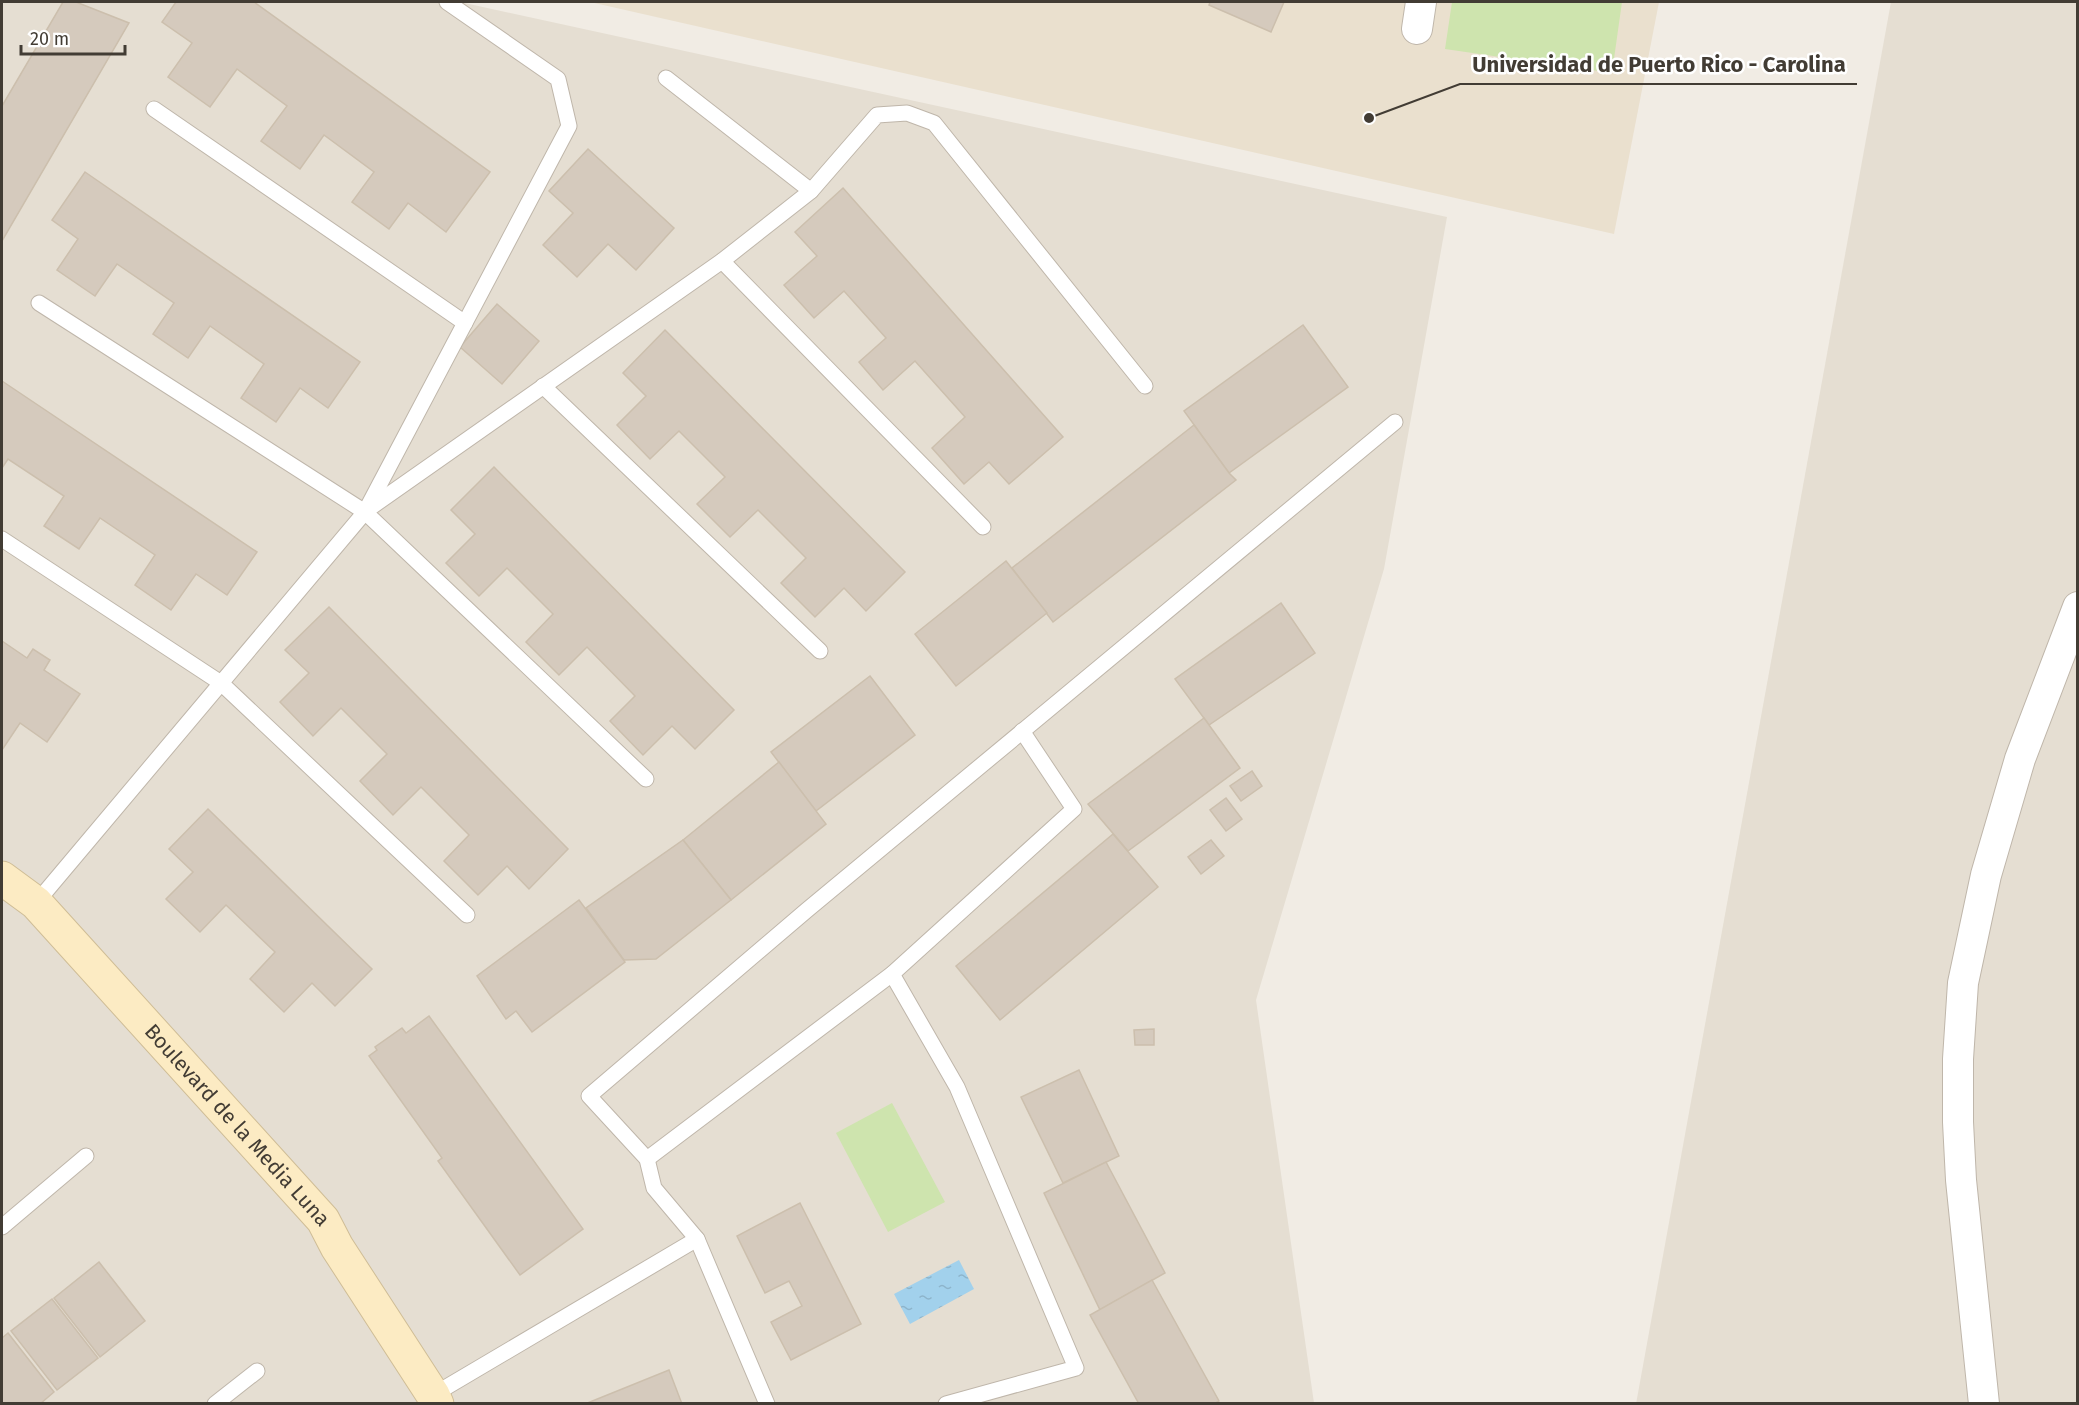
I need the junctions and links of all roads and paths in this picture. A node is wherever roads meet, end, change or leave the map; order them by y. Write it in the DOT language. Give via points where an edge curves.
graph roads {
  1 [pos="447,2"];
  2 [pos="666,78"];
  3 [pos="154,109"];
  4 [pos="811,191"];
  5 [pos="722,261"];
  6 [pos="39,303"];
  7 [pos="465,323"];
  8 [pos="543,386"];
  9 [pos="1145,386"];
  10 [pos="1395,422"];
  11 [pos="365,512"];
  12 [pos="983,527"];
  13 [pos="2,539"];
  14 [pos="2078,607"];
  15 [pos="820,651"];
  16 [pos="221,683"];
  17 [pos="1022,731"];
  18 [pos="646,779"];
  19 [pos="2,878"];
  20 [pos="36,903"];
  21 [pos="467,915"];
  22 [pos="892,975"];
  23 [pos="86,1156"];
  24 [pos="647,1159"];
  25 [pos="2,1227"];
  26 [pos="697,1239"];
  27 [pos="257,1371"];
  28 [pos="435,1399"];
  29 [pos="215,1404"];
  30 [pos="767,1404"];
  31 [pos="946,1404"];
  32 [pos="1984,1404"];
  1 -- 7 [label="lane" via="558,79 569,126"];
  2 -- 4 [label="lane"];
  3 -- 7 [label="lane"];
  4 -- 5 [label="lane"];
  4 -- 9 [label="lane" via="877,115 907,113 934,123"];
  5 -- 8 [label="lane"];
  5 -- 12 [label="lane"];
  6 -- 11 [label="lane"];
  7 -- 11 [label="lane"];
  8 -- 11 [label="lane"];
  8 -- 15 [label="lane"];
  10 -- 17 [label="lane"];
  11 -- 16 [label="lane"];
  11 -- 18 [label="lane"];
  13 -- 16 [label="lane"];
  14 -- 32 [label="street" via="2020,759 1986,875 1963,983 1958,1059 1960,1168"];
  16 -- 20 [label="lane"];
  16 -- 21 [label="lane"];
  17 -- 22 [label="lane" via="1074,809"];
  17 -- 24 [label="lane" via="589,1096"];
  19 -- 20 [label="street, Boulevard de la Media Luna"];
  20 -- 28 [label="street, Boulevard de la Media Luna" via="323,1220"];
  22 -- 24 [label="lane"];
  22 -- 31 [label="lane" via="957,1087 1076,1368"];
  23 -- 25 [label="lane"];
  24 -- 26 [label="lane" via="654,1188"];
  26 -- 28 [label="lane"];
  26 -- 30 [label="lane"];
  27 -- 29 [label="lane"];
}
